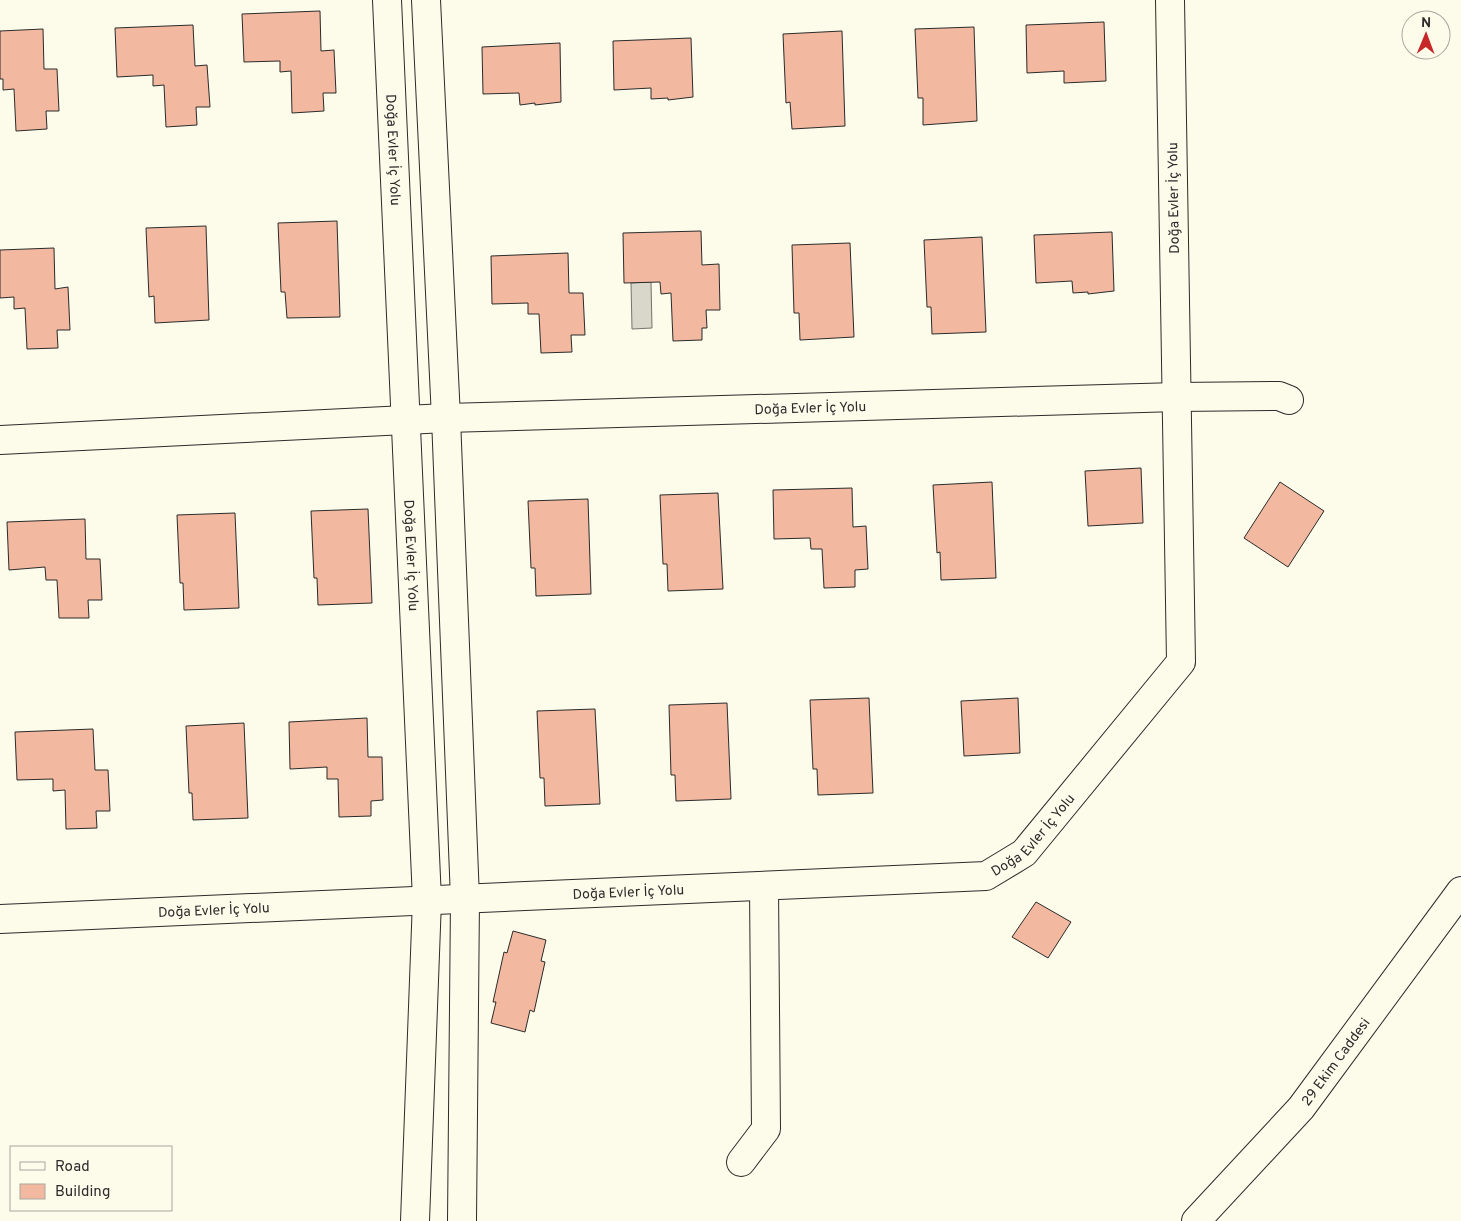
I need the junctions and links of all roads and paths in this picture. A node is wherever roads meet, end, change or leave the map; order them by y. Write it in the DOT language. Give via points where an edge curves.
graph roads {
  1 [pos="387,0"];
  2 [pos="426,0"];
  3 [pos="1170,0"];
  4 [pos="1176,397"];
  5 [pos="1290,400"];
  6 [pos="446,418"];
  7 [pos="406,421"];
  8 [pos="0,440"];
  9 [pos="764,886"];
  10 [pos="1461,891"];
  11 [pos="465,899"];
  12 [pos="427,900"];
  13 [pos="0,919"];
  14 [pos="741,1162"];
  15 [pos="415,1221"];
  16 [pos="462,1221"];
  17 [pos="1196,1221"];
  1 -- 7 [label="street, Doğa Evler İç Yolu"];
  2 -- 6 [label="street"];
  3 -- 4 [label="street, Doğa Evler İç Yolu"];
  4 -- 5 [label="street, Doğa Evler İç Yolu" via="1279,396"];
  4 -- 6 [label="street, Doğa Evler İç Yolu"];
  4 -- 9 [label="street, Doğa Evler İç Yolu" via="1181,662 1024,853 986,876"];
  6 -- 7 [label="street, Doğa Evler İç Yolu"];
  6 -- 11 [label="street"];
  7 -- 8 [label="street, Doğa Evler İç Yolu"];
  7 -- 12 [label="street, Doğa Evler İç Yolu"];
  9 -- 11 [label="street, Doğa Evler İç Yolu"];
  9 -- 14 [label="street" via="766,1129"];
  10 -- 17 [label="street, 29 Ekim Caddesi" via="1301,1108"];
  11 -- 12 [label="street, Doğa Evler İç Yolu"];
  11 -- 16 [label="street"];
  12 -- 13 [label="street, Doğa Evler İç Yolu"];
  12 -- 15 [label="street, Doğa Evler İç Yolu"];
}
